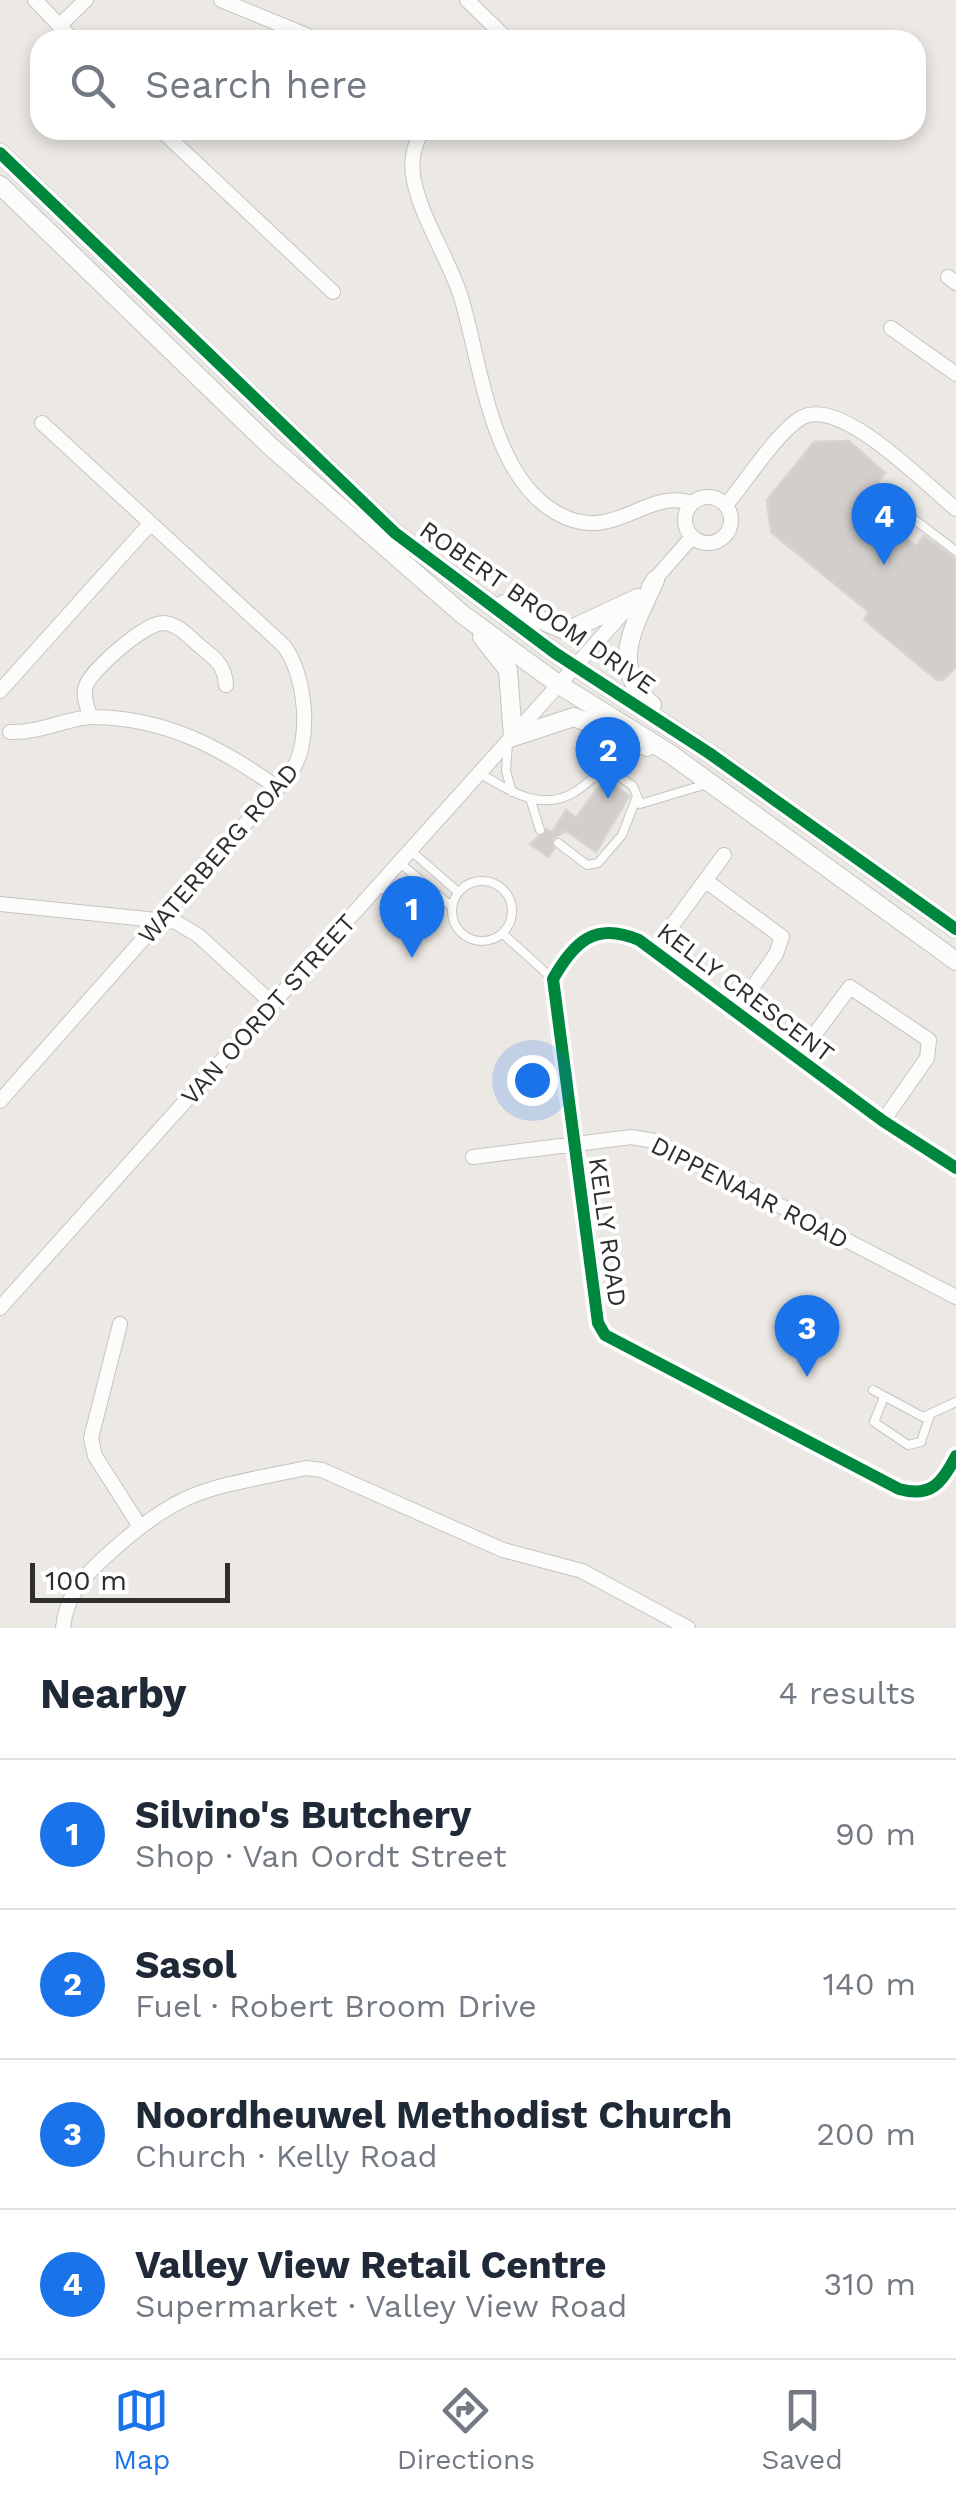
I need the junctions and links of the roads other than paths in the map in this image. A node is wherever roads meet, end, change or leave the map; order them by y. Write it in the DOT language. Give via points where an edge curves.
graph roads {
  1 [pos="35,0"];
  2 [pos="86,0"];
  3 [pos="221,0"];
  4 [pos="467,0"];
  5 [pos="59,26"];
  6 [pos="63,30"];
  7 [pos="294,30"];
  8 [pos="498,30"];
  9 [pos="173,140"];
  10 [pos="419,140"];
  11 [pos="0,154"];
  12 [pos="0,185"];
  13 [pos="334,292"];
  14 [pos="891,328"];
  15 [pos="956,374"];
  16 [pos="42,423"];
  17 [pos="886,498"];
  18 [pos="692,502"];
  19 [pos="726,505"];
  20 [pos="956,509"];
  21 [pos="149,524"];
  22 [pos="692,537"];
  23 [pos="955,548"];
  24 [pos="655,580"];
  25 [pos="458,582"];
  26 [pos="638,598"];
  27 [pos="462,614"];
  28 [pos="576,665"];
  29 [pos="558,684"];
  30 [pos="226,685"];
  31 [pos="0,691"];
  32 [pos="90,717"];
  33 [pos="10,732"];
  34 [pos="510,740"];
  35 [pos="709,753"];
  36 [pos="669,754"];
  37 [pos="479,773"];
  38 [pos="707,784"];
  39 [pos="278,788"];
  40 [pos="512,792"];
  41 [pos="636,799"];
  42 [pos="531,801"];
  43 [pos="540,830"];
  44 [pos="558,843"];
  45 [pos="410,850"];
  46 [pos="724,855"];
  47 [pos="400,862"];
  48 [pos="706,881"];
  49 [pos="426,885"];
  50 [pos="373,892"];
  51 [pos="458,892"];
  52 [pos="0,904"];
  53 [pos="452,906"];
  54 [pos="162,919"];
  55 [pos="956,929"];
  56 [pos="503,934"];
  57 [pos="654,950"];
  58 [pos="956,960"];
  59 [pos="553,979"];
  60 [pos="273,1004"];
  61 [pos="736,1011"];
  62 [pos="797,1058"];
  63 [pos="0,1101"];
  64 [pos="883,1120"];
  65 [pos="574,1144"];
  66 [pos="956,1147"];
  67 [pos="473,1157"];
  68 [pos="951,1165"];
  69 [pos="956,1297"];
  70 [pos="0,1308"];
  71 [pos="120,1324"];
  72 [pos="874,1390"];
  73 [pos="884,1397"];
  74 [pos="956,1402"];
  75 [pos="930,1415"];
  76 [pos="956,1456"];
  77 [pos="139,1525"];
  78 [pos="62,1628"];
  79 [pos="688,1628"];
  1 -- 5 [label="street"];
  2 -- 5 [label="street"];
  3 -- 7 [label="street"];
  4 -- 8 [label="street"];
  5 -- 6 [label="street"];
  9 -- 13 [label="street"];
  10 -- 18 [label="street" via="414,182 460,294 497,432 532,492 565,518 590,522 632,517 664,498"];
  11 -- 25 [label="street, ROBERT BROOM DRIVE" via="351,492"];
  12 -- 27 [label="street, ROBERT BROOM DRIVE" via="270,446"];
  14 -- 15 [label="street"];
  16 -- 21 [label="street, WATERBERG ROAD"];
  17 -- 23 [label="lane"];
  18 -- 19 [label="street" via="714,497"];
  18 -- 22 [label="street" via="685,524"];
  19 -- 20 [label="street" via="798,420 819,414 852,424"];
  19 -- 22 [label="street" via="732,519 727,534 714,542"];
  21 -- 31 [label="street"];
  21 -- 39 [label="street, WATERBERG ROAD" via="289,652 300,691 302,750"];
  22 -- 24 [label="street, VAN OORDT STREET"];
  24 -- 26 [label="street, VAN OORDT STREET"];
  24 -- 35 [label="street" via="629,642 631,682"];
  25 -- 26 [label="street" via="564,631"];
  25 -- 28 [label="street, ROBERT BROOM DRIVE"];
  26 -- 28 [label="street, VAN OORDT STREET"];
  27 -- 29 [label="street, ROBERT BROOM DRIVE"];
  27 -- 34 [label="street" via="508,670"];
  28 -- 29 [label="street, VAN OORDT STREET"];
  28 -- 35 [label="street, ROBERT BROOM DRIVE"];
  29 -- 34 [label="street, VAN OORDT STREET"];
  29 -- 36 [label="street, ROBERT BROOM DRIVE"];
  30 -- 32 [label="street" via="222,666 210,654 180,630 157,624 138,633 90,679 84,691"];
  32 -- 33 [label="street"];
  32 -- 39 [label="street" via="188,732"];
  34 -- 36 [label="street" via="574,717"];
  34 -- 37 [label="street, VAN OORDT STREET"];
  34 -- 40 [label="lane" via="506,770"];
  35 -- 55 [label="street, ROBERT BROOM DRIVE"];
  36 -- 38 [label="street, ROBERT BROOM DRIVE"];
  37 -- 40 [label="lane"];
  37 -- 45 [label="street, VAN OORDT STREET"];
  38 -- 41 [label="lane" via="641,804"];
  38 -- 58 [label="street, ROBERT BROOM DRIVE"];
  39 -- 54 [label="street, WATERBERG ROAD"];
  40 -- 42 [label="lane"];
  41 -- 42 [label="lane" via="634,786 607,768 571,794"];
  41 -- 44 [label="lane" via="622,835 598,863 587,865"];
  42 -- 43 [label="lane"];
  45 -- 47 [label="street, VAN OORDT STREET"];
  45 -- 51 [label="lane"];
  46 -- 48 [label="street"];
  47 -- 49 [label="lane"];
  47 -- 50 [label="street, VAN OORDT STREET"];
  48 -- 57 [label="street"];
  48 -- 61 [label="street" via="782,938"];
  49 -- 50 [label="lane" via="401,883"];
  49 -- 53 [label="lane"];
  50 -- 60 [label="street, VAN OORDT STREET"];
  51 -- 53 [label="lane"];
  51 -- 56 [label="lane" via="479,881 505,891 512,908"];
  52 -- 54 [label="street"];
  53 -- 56 [label="lane" via="454,925 468,938 486,942"];
  54 -- 60 [label="street" via="199,936"];
  54 -- 63 [label="street, WATERBERG ROAD"];
  56 -- 59 [label="lane"];
  57 -- 59 [label="street, KELLY CRESCENT" via="626,934 594,934 568,951"];
  57 -- 61 [label="street, KELLY CRESCENT"];
  59 -- 65 [label="street"];
  60 -- 70 [label="street, VAN OORDT STREET"];
  61 -- 62 [label="street, KELLY CRESCENT"];
  62 -- 64 [label="street, KELLY CRESCENT"];
  62 -- 64 [label="street" via="850,988 930,1040 927,1058"];
  64 -- 68 [label="street, KELLY CRESCENT"];
  65 -- 67 [label="street, DIPPENAAR ROAD"];
  65 -- 69 [label="street, DIPPENAAR ROAD" via="655,1141"];
  65 -- 76 [label="street, KELLY ROAD" via="598,1323 609,1338 899,1489 930,1490"];
  66 -- 68 [label="street"];
  71 -- 77 [label="street" via="91,1438 95,1456"];
  72 -- 73 [label="lane"];
  73 -- 75 [label="lane" via="916,1416"];
  73 -- 75 [label="lane" via="874,1422 908,1445 922,1442"];
  74 -- 75 [label="lane"];
  77 -- 78 [label="street" via="82,1578"];
  77 -- 79 [label="street" via="210,1487 314,1468 503,1550 582,1571"];
}
